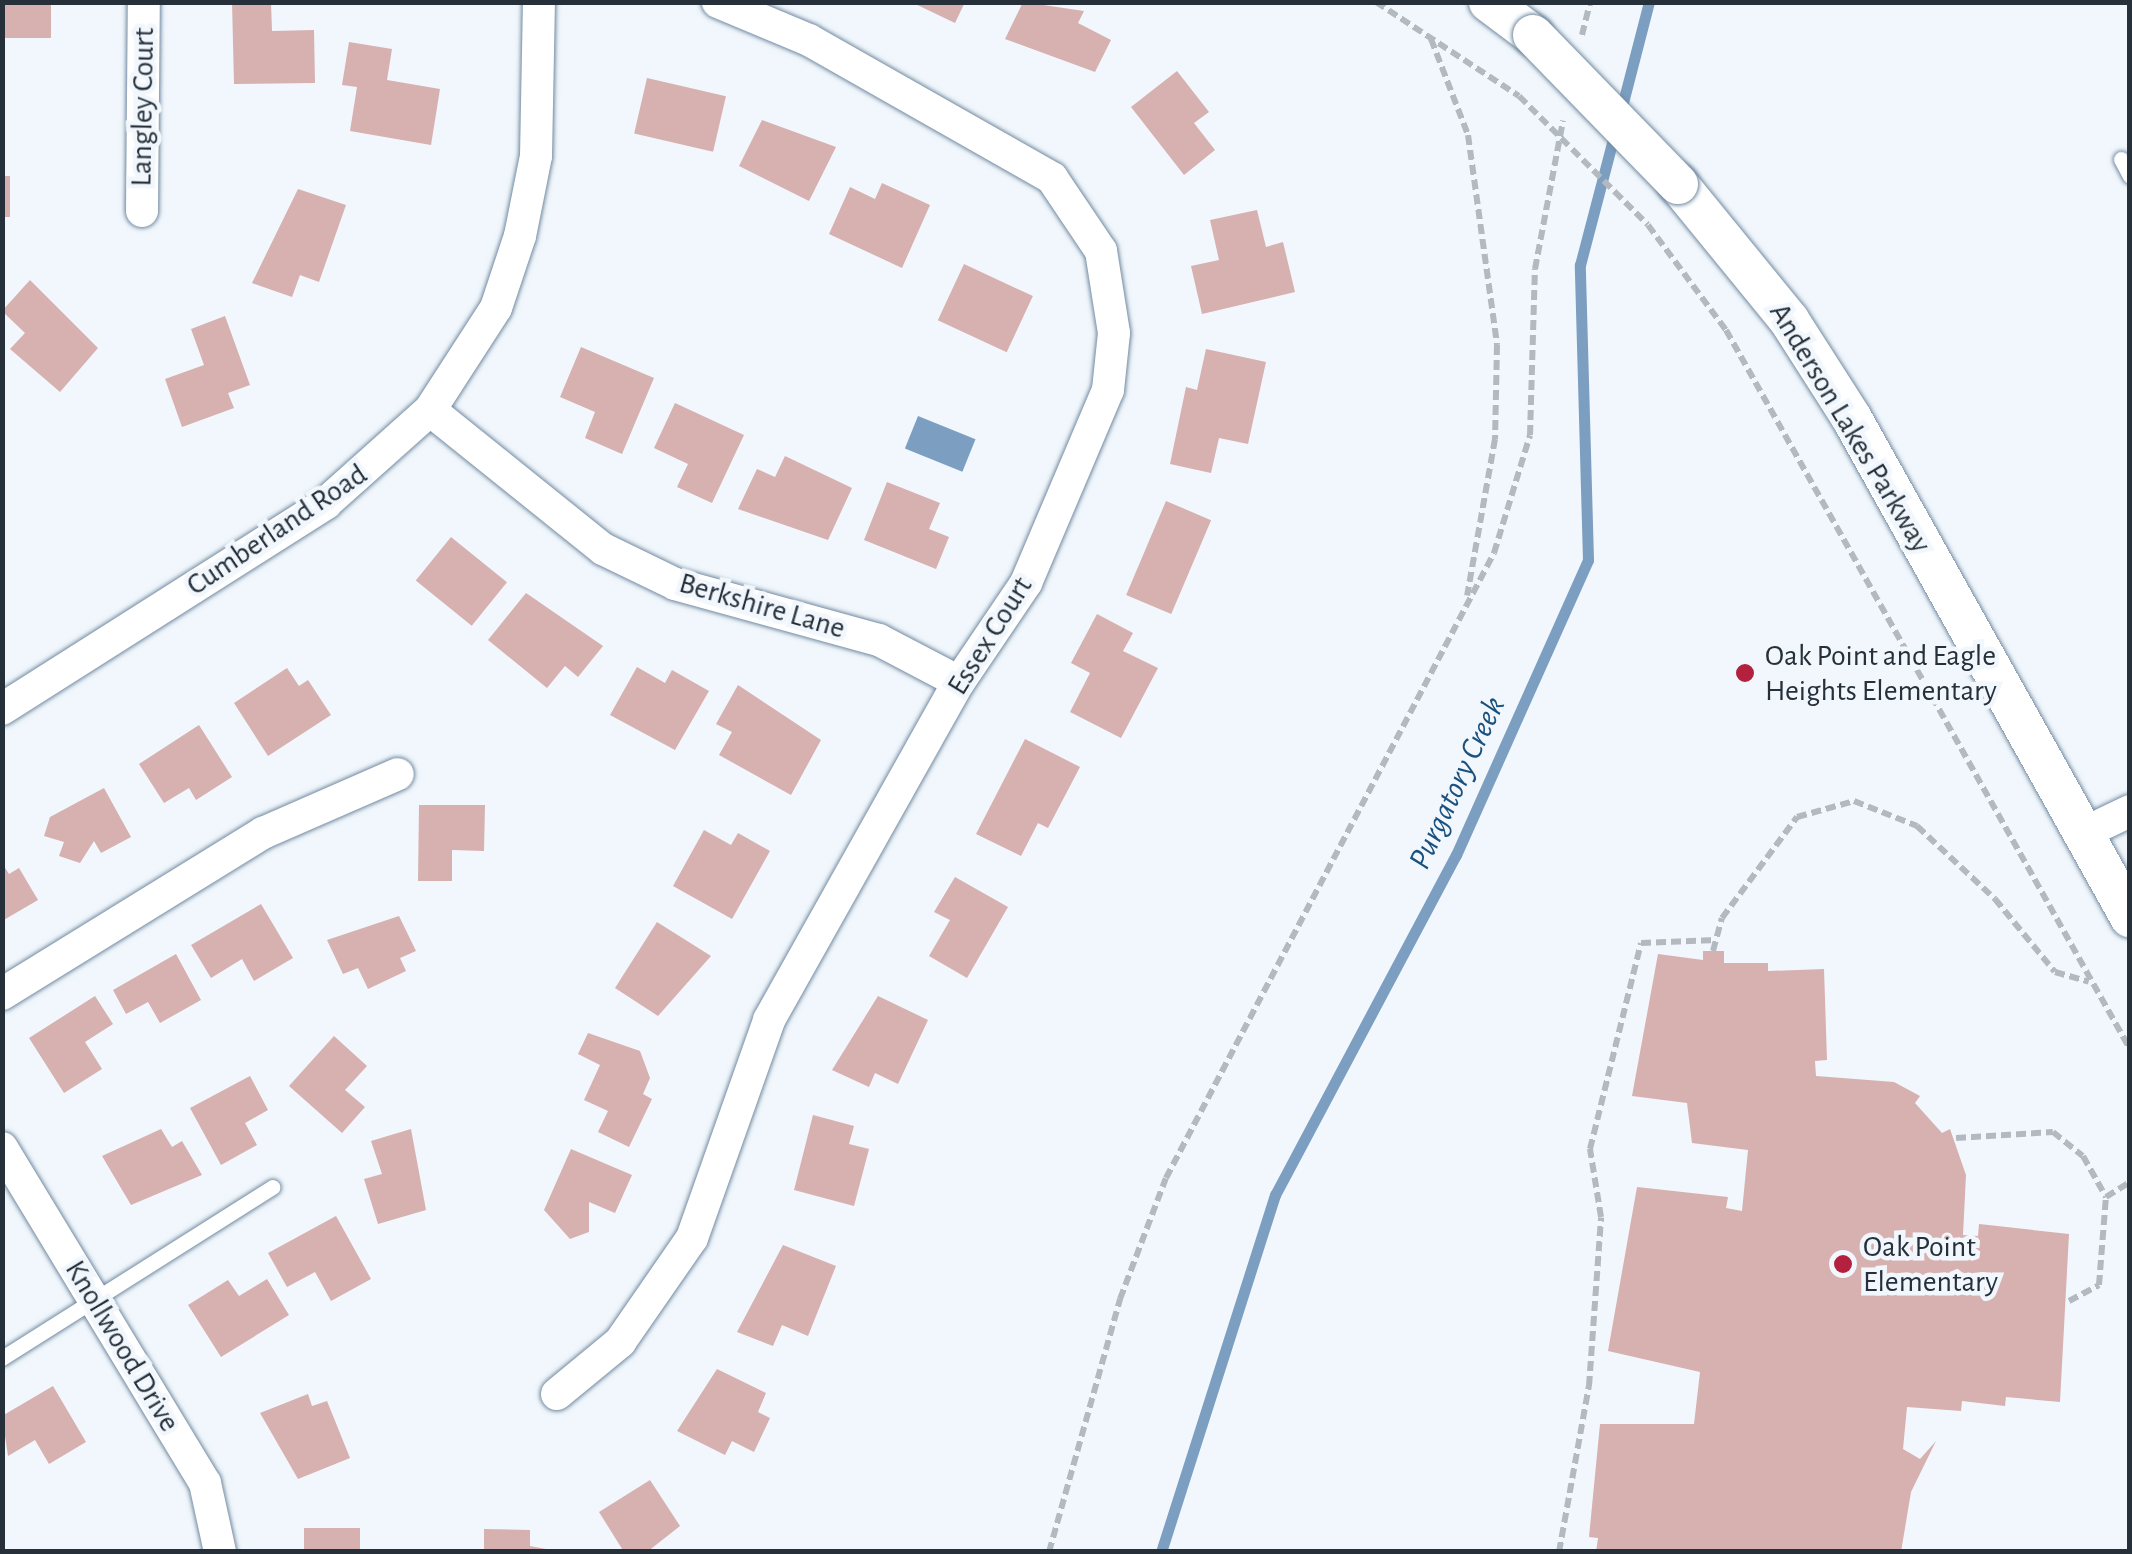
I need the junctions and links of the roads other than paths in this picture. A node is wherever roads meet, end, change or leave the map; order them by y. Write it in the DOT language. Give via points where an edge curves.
graph roads {
  1 [pos="144,2"];
  2 [pos="539,2"];
  3 [pos="718,2"];
  4 [pos="1489,2"];
  5 [pos="2121,159"];
  6 [pos="2130,176"];
  7 [pos="142,211"];
  8 [pos="430,410"];
  9 [pos="959,682"];
  10 [pos="2,709"];
  11 [pos="398,774"];
  12 [pos="2130,811"];
  13 [pos="2082,834"];
  14 [pos="2130,917"];
  15 [pos="2,994"];
  16 [pos="2,1148"];
  17 [pos="273,1187"];
  18 [pos="96,1301"];
  19 [pos="2,1358"];
  20 [pos="558,1394"];
  21 [pos="220,1552"];
  1 -- 7 [label="street, Langley Court"];
  2 -- 8 [label="street, Cumberland Road" via="536,156 520,236 496,308"];
  3 -- 9 [label="street, Essex Court" via="808,40 1023,156 1080,212 1101,252 1113,314 1108,390 1026,583"];
  4 -- 13 [label="street, Anderson Lakes Parkway, bridge" via="1533,35 1678,184 1789,320 1851,416"];
  5 -- 6 [label="lane"];
  8 -- 9 [label="street, Berkshire Lane" via="604,549 674,584 879,640"];
  8 -- 10 [label="street, Cumberland Road" via="326,503"];
  9 -- 20 [label="street, Essex Court" via="769,1020 692,1238 620,1342"];
  11 -- 15 [label="street" via="263,833"];
  12 -- 13 [label="street"];
  13 -- 14 [label="street, Anderson Lakes Parkway"];
  16 -- 18 [label="street, Knollwood Drive"];
  17 -- 18 [label="lane"];
  18 -- 19 [label="lane"];
  18 -- 21 [label="street, Knollwood Drive" via="204,1483"];
}
